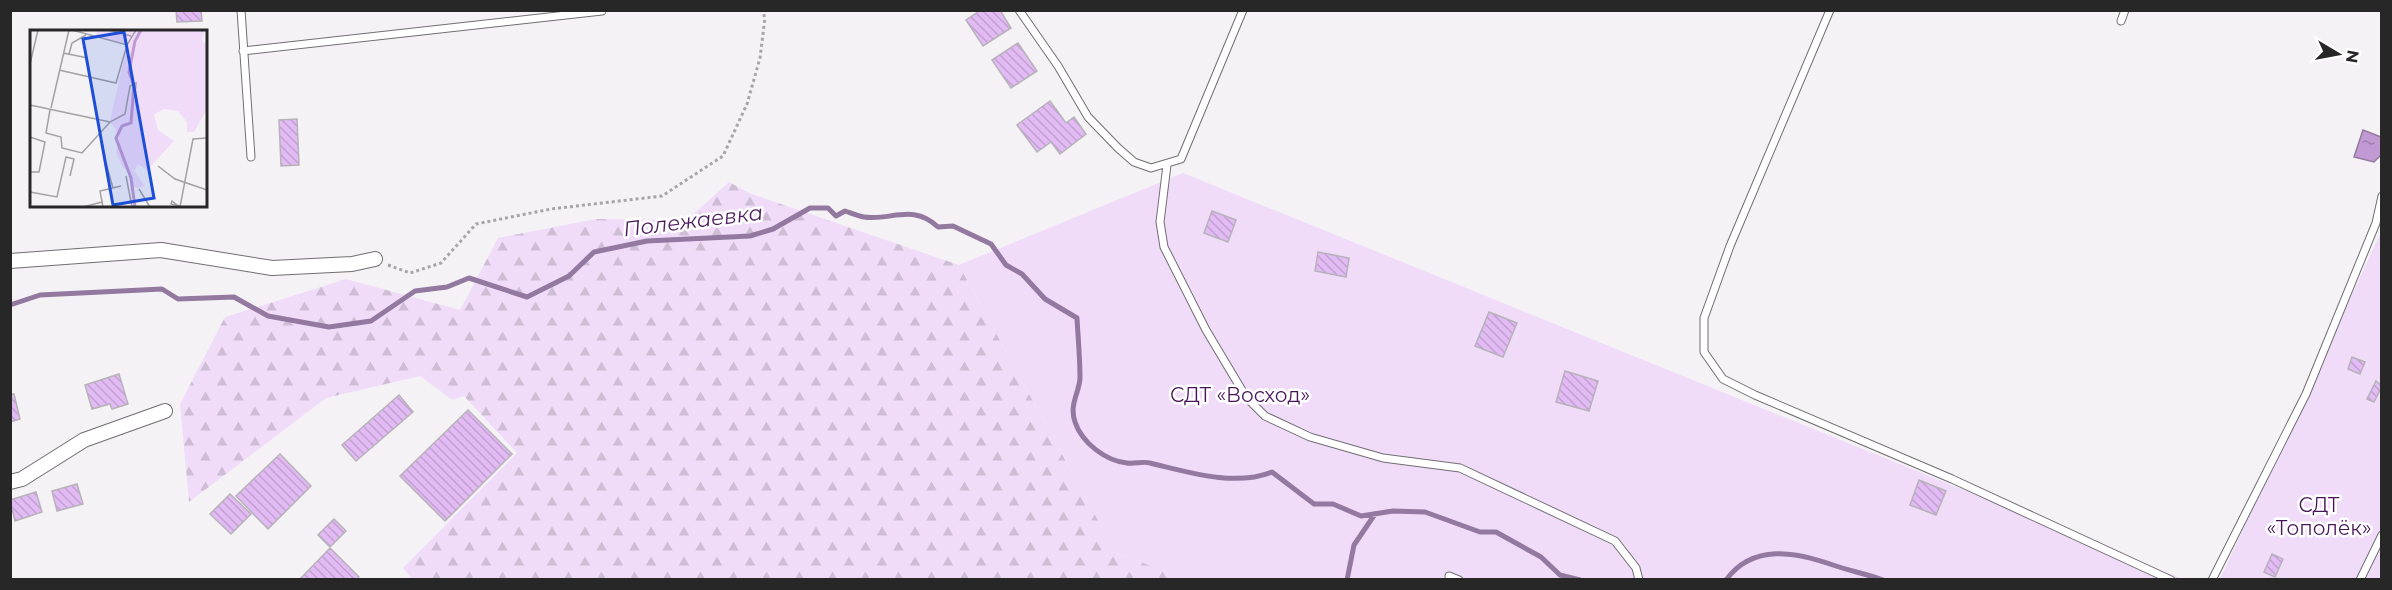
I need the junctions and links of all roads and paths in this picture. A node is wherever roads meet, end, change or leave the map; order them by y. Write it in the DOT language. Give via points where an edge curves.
graph roads {
  1 [pos="241,10"];
  2 [pos="762,10"];
  3 [pos="1019,10"];
  4 [pos="1243,10"];
  5 [pos="1830,10"];
  6 [pos="2125,10"];
  7 [pos="602,11"];
  8 [pos="2121,21"];
  9 [pos="243,51"];
  10 [pos="251,157"];
  11 [pos="1167,165"];
  12 [pos="2382,196"];
  13 [pos="375,260"];
  14 [pos="10,261"];
  15 [pos="165,411"];
  16 [pos="10,482"];
  17 [pos="2382,535"];
  18 [pos="1449,576"];
  19 [pos="1459,579"];
  20 [pos="1639,579"];
  21 [pos="2171,579"];
  22 [pos="2212,579"];
  23 [pos="2360,579"];
  1 -- 9 [label="lane"];
  2 -- 13 [label="path" via="765,18 760,58 747,104 723,156 662,196 551,209 476,224 441,263 410,273"];
  3 -- 11 [label="lane" via="1088,117 1134,162 1150,168"];
  4 -- 11 [label="lane" via="1180,159"];
  5 -- 21 [label="lane" via="1730,246 1704,318 1704,352 1723,378 1755,395"];
  6 -- 8 [label="lane"];
  7 -- 9 [label="lane"];
  9 -- 10 [label="lane"];
  11 -- 20 [label="lane" via="1160,222 1164,247 1246,397 1265,416 1310,437 1383,458 1461,468 1614,541 1636,568"];
  12 -- 22 [label="lane" via="2376,223 2306,394"];
  13 -- 14 [label="street" via="272,268 161,250"];
  15 -- 16 [label="street" via="84,440 22,479"];
  17 -- 23 [label="lane"];
  18 -- 19 [label="lane"];
}
